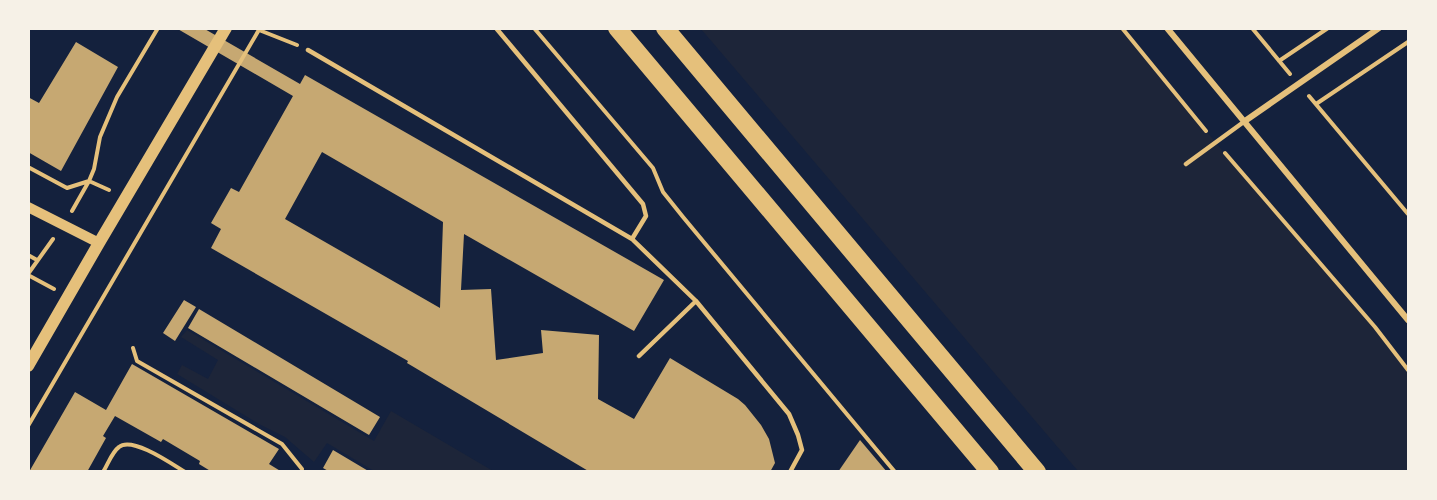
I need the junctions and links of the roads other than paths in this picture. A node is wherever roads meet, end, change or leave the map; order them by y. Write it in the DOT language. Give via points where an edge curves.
graph roads {
  1 [pos="226,28"];
  2 [pos="496,28"];
  3 [pos="617,28"];
  4 [pos="665,28"];
  5 [pos="1167,28"];
  6 [pos="1379,28"];
  7 [pos="308,50"];
  8 [pos="1245,121"];
  9 [pos="1186,164"];
  10 [pos="28,207"];
  11 [pos="632,239"];
  12 [pos="99,243"];
  13 [pos="696,301"];
  14 [pos="1408,320"];
  15 [pos="639,356"];
  16 [pos="28,366"];
  17 [pos="790,471"];
  18 [pos="990,471"];
  19 [pos="1038,471"];
  1 -- 12 [label="main road"];
  2 -- 11 [label="lane" via="643,204 646,216"];
  3 -- 18 [label="highway"];
  4 -- 19 [label="highway"];
  5 -- 8 [label="street"];
  6 -- 8 [label="street"];
  7 -- 11 [label="lane"];
  8 -- 9 [label="lane"];
  8 -- 14 [label="street"];
  10 -- 12 [label="street"];
  11 -- 13 [label="lane"];
  12 -- 16 [label="main road"];
  13 -- 15 [label="lane"];
  13 -- 17 [label="lane" via="789,414 802,450"];
}
